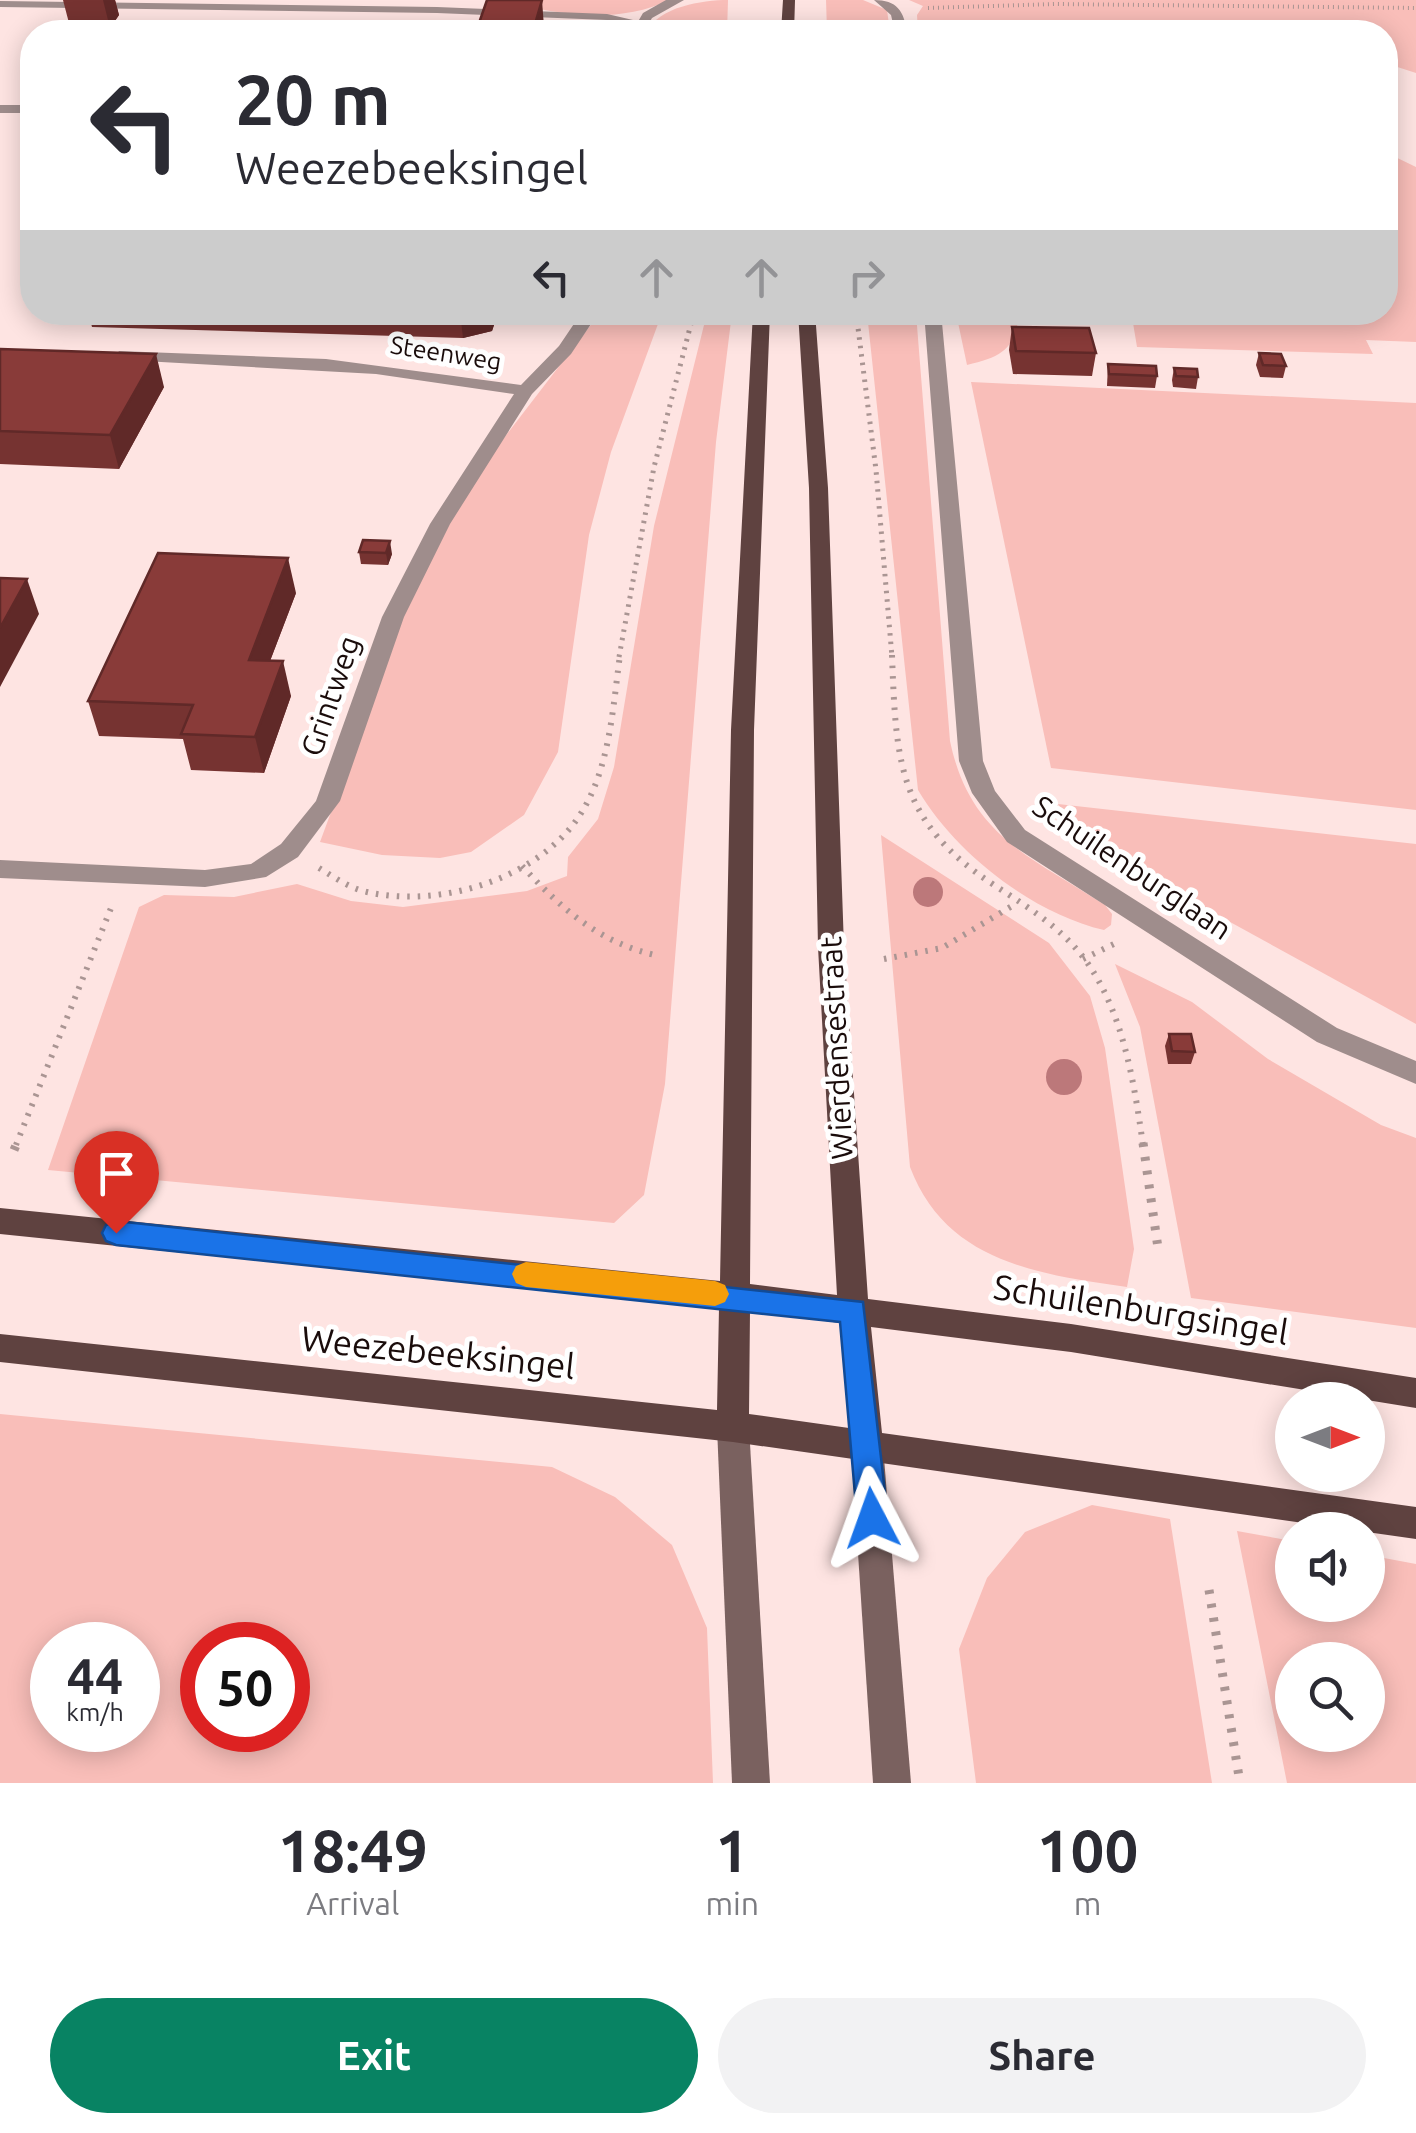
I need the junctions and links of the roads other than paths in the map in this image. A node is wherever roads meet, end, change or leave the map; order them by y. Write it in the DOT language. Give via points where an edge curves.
graph roads {
  1 [pos="678,0"];
  2 [pos="880,0"];
  3 [pos="0,4"];
  4 [pos="512,20"];
  5 [pos="650,20"];
  6 [pos="899,20"];
  7 [pos="582,325"];
  8 [pos="761,325"];
  9 [pos="807,325"];
  10 [pos="933,325"];
  11 [pos="112,355"];
  12 [pos="525,391"];
  13 [pos="0,868"];
  14 [pos="1416,1073"];
  15 [pos="0,1221"];
  16 [pos="735,1296"];
  17 [pos="853,1311"];
  18 [pos="0,1348"];
  19 [pos="1416,1394"];
  20 [pos="733,1427"];
  21 [pos="867,1446"];
  22 [pos="1416,1523"];
  23 [pos="751,1783"];
  24 [pos="892,1783"];
  1 -- 5 [label="street"];
  2 -- 6 [label="street"];
  3 -- 4 [label="lane"];
  7 -- 12 [label="street, Grintweg"];
  8 -- 16 [label="main road" via="750,477"];
  9 -- 17 [label="main road, Wierdensestraat"];
  10 -- 14 [label="street, Schuilenburglaan" via="972,761 984,793 1016,836 1327,1035"];
  11 -- 12 [label="street, Steenweg" via="344,364"];
  12 -- 13 [label="street, Grintweg" via="440,524 393,616 312,829 257,870 215,878"];
  15 -- 16 [label="main road"];
  16 -- 17 [label="main road"];
  16 -- 20 [label="main road"];
  17 -- 19 [label="main road, Schuilenburgsingel" via="1071,1338"];
  17 -- 21 [label="main road, Wierdensestraat"];
  18 -- 20 [label="main road, Weezebeeksingel"];
  20 -- 21 [label="main road, Weezebeeksingel"];
  20 -- 23 [label="main road"];
  21 -- 22 [label="main road"];
  21 -- 24 [label="main road, Wierdensestraat"];
}
